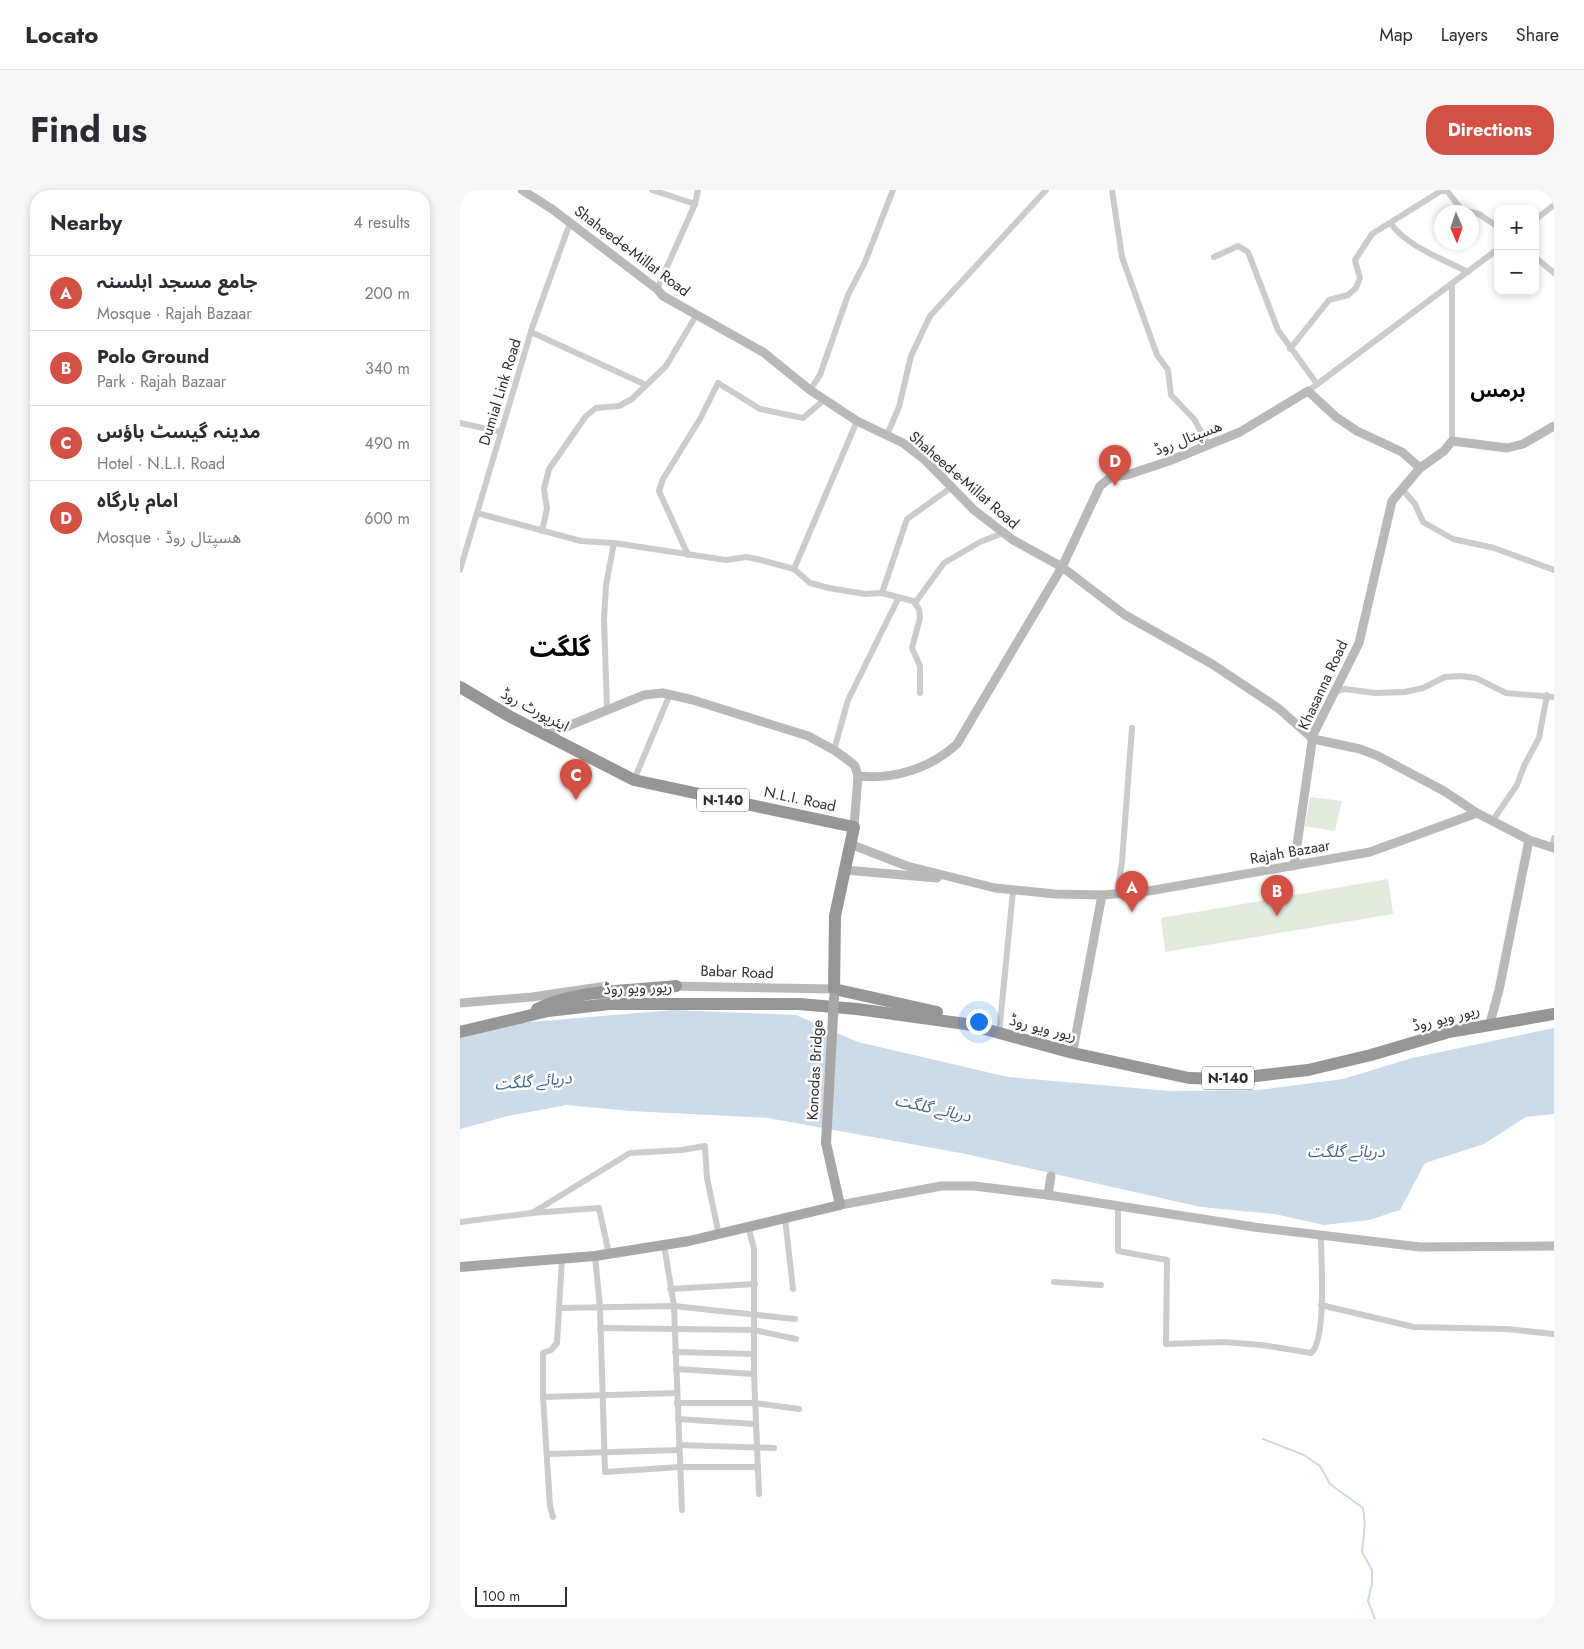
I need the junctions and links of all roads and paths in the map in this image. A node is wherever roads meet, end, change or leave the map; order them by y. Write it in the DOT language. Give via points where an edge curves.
graph roads {
  1 [pos="522,190"];
  2 [pos="652,190"];
  3 [pos="698,190"];
  4 [pos="893,190"];
  5 [pos="1046,190"];
  6 [pos="1112,190"];
  7 [pos="1447,190"];
  8 [pos="695,204"];
  9 [pos="1554,205"];
  10 [pos="1539,217"];
  11 [pos="570,223"];
  12 [pos="1391,224"];
  13 [pos="1494,224"];
  14 [pos="1497,250"];
  15 [pos="1214,257"];
  16 [pos="1539,260"];
  17 [pos="1468,272"];
  18 [pos="1554,273"];
  19 [pos="1452,284"];
  20 [pos="657,289"];
  21 [pos="697,314"];
  22 [pos="531,332"];
  23 [pos="1290,349"];
  24 [pos="1317,384"];
  25 [pos="646,385"];
  26 [pos="810,390"];
  27 [pos="1308,390"];
  28 [pos="824,400"];
  29 [pos="857,421"];
  30 [pos="460,423"];
  31 [pos="1554,426"];
  32 [pos="501,432"];
  33 [pos="887,435"];
  34 [pos="1452,441"];
  35 [pos="1209,446"];
  36 [pos="1420,468"];
  37 [pos="952,487"];
  38 [pos="1402,489"];
  39 [pos="477,513"];
  40 [pos="542,531"];
  41 [pos="1003,533"];
  42 [pos="614,543"];
  43 [pos="688,555"];
  44 [pos="1062,567"];
  45 [pos="794,569"];
  46 [pos="460,570"];
  47 [pos="1554,570"];
  48 [pos="882,593"];
  49 [pos="898,599"];
  50 [pos="916,603"];
  51 [pos="460,687"];
  52 [pos="1333,692"];
  53 [pos="920,693"];
  54 [pos="670,694"];
  55 [pos="1546,695"];
  56 [pos="1554,697"];
  57 [pos="607,709"];
  58 [pos="1132,728"];
  59 [pos="546,735"];
  60 [pos="1313,739"];
  61 [pos="834,750"];
  62 [pos="597,760"];
  63 [pos="858,776"];
  64 [pos="634,780"];
  65 [pos="1476,813"];
  66 [pos="1494,820"];
  67 [pos="854,827"];
  68 [pos="1554,838"];
  69 [pos="1529,840"];
  70 [pos="850,844"];
  71 [pos="1553,848"];
  72 [pos="1294,866"];
  73 [pos="845,870"];
  74 [pos="906,871"];
  75 [pos="1012,891"];
  76 [pos="1117,894"];
  77 [pos="1102,895"];
  78 [pos="676,986"];
  79 [pos="834,994"];
  80 [pos="460,1003"];
  81 [pos="1554,1014"];
  82 [pos="527,1015"];
  83 [pos="1490,1023"];
  84 [pos="966,1024"];
  85 [pos="460,1032"];
  86 [pos="999,1034"];
  87 [pos="1074,1045"];
  88 [pos="1051,1176"];
  89 [pos="1048,1195"];
  90 [pos="840,1205"];
  91 [pos="1118,1206"];
  92 [pos="532,1213"];
  93 [pos="785,1218"];
  94 [pos="460,1222"];
  95 [pos="748,1226"];
  96 [pos="719,1235"];
  97 [pos="1321,1236"];
  98 [pos="664,1245"];
  99 [pos="1554,1246"];
  100 [pos="609,1254"];
  101 [pos="595,1256"];
  102 [pos="562,1258"];
  103 [pos="460,1267"];
  104 [pos="1054,1282"];
  105 [pos="754,1284"];
  106 [pos="1101,1285"];
  107 [pos="670,1289"];
  108 [pos="793,1289"];
  109 [pos="1321,1305"];
  110 [pos="674,1306"];
  111 [pos="559,1308"];
  112 [pos="600,1308"];
  113 [pos="754,1313"];
  114 [pos="796,1319"];
  115 [pos="600,1328"];
  116 [pos="674,1328"];
  117 [pos="754,1330"];
  118 [pos="1554,1334"];
  119 [pos="796,1339"];
  120 [pos="675,1352"];
  121 [pos="754,1354"];
  122 [pos="676,1369"];
  123 [pos="754,1374"];
  124 [pos="677,1393"];
  125 [pos="603,1396"];
  126 [pos="543,1397"];
  127 [pos="677,1403"];
  128 [pos="754,1403"];
  129 [pos="799,1409"];
  130 [pos="678,1419"];
  131 [pos="755,1424"];
  132 [pos="757,1446"];
  133 [pos="679,1448"];
  134 [pos="774,1448"];
  135 [pos="606,1452"];
  136 [pos="548,1454"];
  137 [pos="680,1467"];
  138 [pos="758,1467"];
  139 [pos="758,1494"];
  140 [pos="682,1510"];
  141 [pos="553,1517"];
  1 -- 11 [label="main road, Shaheed-e-Millat Road"];
  2 -- 8 [label="street"];
  3 -- 8 [label="street"];
  4 -- 26 [label="street" via="865,262 848,295 820,375"];
  5 -- 33 [label="street" via="930,316 918,337 899,408"];
  6 -- 35 [label="street" via="1122,257 1157,355 1168,370 1171,395 1194,419"];
  7 -- 12 [label="street"];
  7 -- 13 [label="street" via="1462,210 1479,214"];
  8 -- 20 [label="street"];
  9 -- 10 [label="street"];
  11 -- 20 [label="main road, Shaheed-e-Millat Road"];
  11 -- 22 [label="street, Dumial Link Road"];
  12 -- 17 [label="street" via="1410,241"];
  12 -- 23 [label="street" via="1372,234 1359,252 1355,260 1360,278 1356,288 1348,295 1328,300"];
  14 -- 17 [label="street"];
  15 -- 23 [label="street" via="1238,246 1248,252 1278,330"];
  16 -- 18 [label="street"];
  17 -- 19 [label="street"];
  19 -- 24 [label="street"];
  19 -- 34 [label="street"];
  20 -- 21 [label="main road, Shaheed-e-Millat Road" via="663,296"];
  21 -- 25 [label="street" via="666,366"];
  21 -- 26 [label="main road, Shaheed-e-Millat Road" via="763,352"];
  22 -- 25 [label="street"];
  22 -- 32 [label="street, Dumial Link Road"];
  23 -- 24 [label="street"];
  24 -- 27 [label="street"];
  25 -- 40 [label="street" via="619,406 596,408 586,416 549,469 544,490 548,509"];
  26 -- 28 [label="main road, Shaheed-e-Millat Road"];
  27 -- 35 [label="main road, ھسپتال روڈ" via="1240,432"];
  27 -- 36 [label="main road" via="1336,417 1357,431 1402,452"];
  28 -- 29 [label="main road, Shaheed-e-Millat Road"];
  28 -- 43 [label="street" via="803,418 760,409 718,383 659,491"];
  29 -- 33 [label="main road, Shaheed-e-Millat Road"];
  29 -- 45 [label="street"];
  30 -- 32 [label="street"];
  31 -- 34 [label="main road" via="1523,444 1507,448"];
  32 -- 39 [label="street, Dumial Link Road"];
  33 -- 37 [label="main road, Shaheed-e-Millat Road" via="925,460"];
  34 -- 36 [label="main road, Khasanna Road"];
  35 -- 44 [label="main road, ھسپتال روڈ" via="1127,475 1111,477 1100,486"];
  36 -- 38 [label="main road, Khasanna Road"];
  37 -- 41 [label="main road, Shaheed-e-Millat Road"];
  37 -- 48 [label="street" via="907,519"];
  38 -- 47 [label="street" via="1416,504 1423,522 1453,539 1494,548"];
  38 -- 52 [label="main road, Khasanna Road" via="1392,501 1359,643"];
  39 -- 40 [label="street"];
  39 -- 46 [label="street, Dumial Link Road"];
  40 -- 42 [label="street" via="581,541"];
  41 -- 44 [label="main road, Shaheed-e-Millat Road"];
  41 -- 50 [label="street" via="944,563"];
  42 -- 43 [label="street"];
  42 -- 57 [label="street" via="606,584 604,619"];
  43 -- 45 [label="street" via="726,560 746,557"];
  44 -- 60 [label="main road, Shaheed-e-Millat Road" via="1125,615 1212,664 1278,708"];
  44 -- 63 [label="main road, ھسپتال روڈ" via="958,744 936,759 898,775 884,778"];
  45 -- 48 [label="street" via="810,583 828,588 865,594"];
  48 -- 49 [label="street"];
  49 -- 50 [label="street"];
  49 -- 61 [label="street" via="848,700"];
  50 -- 53 [label="street" via="920,618 912,648 920,666"];
  51 -- 59 [label="highway, ایئرپورٹ روڈ / N-140"];
  52 -- 55 [label="street" via="1345,689 1405,692 1423,688 1445,677 1461,676 1476,678 1506,693"];
  52 -- 60 [label="main road, Khasanna Road"];
  54 -- 57 [label="main road" via="644,695"];
  54 -- 61 [label="main road" via="808,736"];
  54 -- 64 [label="street"];
  55 -- 56 [label="street"];
  55 -- 66 [label="street" via="1539,738 1517,785"];
  57 -- 59 [label="main road"];
  58 -- 76 [label="street"];
  59 -- 62 [label="highway, ایئرپورٹ روڈ / N-140"];
  60 -- 65 [label="main road, Shaheed-e-Millat Road" via="1360,749 1394,763"];
  60 -- 72 [label="main road, Khasanna Road"];
  61 -- 63 [label="main road" via="855,766"];
  62 -- 64 [label="highway, N.L.I. Road / N-140"];
  63 -- 67 [label="main road"];
  64 -- 67 [label="highway, N.L.I. Road / N-140"];
  65 -- 66 [label="main road, Shaheed-e-Millat Road"];
  65 -- 72 [label="main road, Rajah Bazaar" via="1386,847"];
  66 -- 69 [label="main road, Shaheed-e-Millat Road"];
  67 -- 70 [label="highway"];
  68 -- 71 [label="street"];
  69 -- 71 [label="main road, Shaheed-e-Millat Road"];
  69 -- 83 [label="main road"];
  70 -- 73 [label="highway"];
  70 -- 74 [label="main road"];
  72 -- 76 [label="main road, Rajah Bazaar"];
  73 -- 74 [label="main road"];
  73 -- 79 [label="highway" via="835,916"];
  74 -- 75 [label="main road, Rajah Bazaar"];
  75 -- 77 [label="main road, Rajah Bazaar"];
  75 -- 86 [label="street"];
  76 -- 77 [label="main road, Rajah Bazaar"];
  77 -- 87 [label="main road"];
  78 -- 79 [label="main road, Babar Road"];
  78 -- 80 [label="main road, Babar Road" via="595,987 532,997"];
  78 -- 82 [label="highway" via="562,999"];
  79 -- 84 [label="highway, N-140" via="952,1016"];
  79 -- 90 [label="main road, Konodas Bridge, bridge" via="826,1143"];
  81 -- 83 [label="highway, ریور ویو روڈ / N-140"];
  82 -- 84 [label="highway, ریور ویو روڈ" via="609,1004 798,1004"];
  82 -- 85 [label="highway, ریور ویو روڈ"];
  83 -- 86 [label="highway, ریور ویو روڈ / N-140" via="1316,1068 1229,1078 1189,1078"];
  84 -- 86 [label="highway, ریور ویو روڈ / N-140"];
  88 -- 89 [label="main road"];
  89 -- 90 [label="main road" via="941,1186"];
  89 -- 91 [label="main road"];
  90 -- 93 [label="main road"];
  91 -- 97 [label="main road"];
  91 -- 109 [label="street" via="1118,1251 1167,1260 1166,1344 1224,1342 1311,1353 1318,1343"];
  92 -- 94 [label="street"];
  92 -- 96 [label="street" via="630,1153 705,1146"];
  92 -- 100 [label="street" via="599,1208"];
  93 -- 95 [label="main road"];
  93 -- 108 [label="street"];
  95 -- 96 [label="main road"];
  95 -- 105 [label="street" via="754,1249"];
  96 -- 98 [label="main road"];
  97 -- 99 [label="main road" via="1420,1247"];
  97 -- 109 [label="street"];
  98 -- 100 [label="main road"];
  98 -- 107 [label="street"];
  100 -- 101 [label="main road"];
  101 -- 102 [label="main road"];
  101 -- 112 [label="street"];
  102 -- 103 [label="main road"];
  102 -- 111 [label="street"];
  104 -- 106 [label="street"];
  105 -- 107 [label="street"];
  105 -- 113 [label="street"];
  107 -- 110 [label="street"];
  109 -- 118 [label="street" via="1414,1327 1506,1329"];
  110 -- 112 [label="street"];
  110 -- 113 [label="street"];
  110 -- 116 [label="street"];
  111 -- 112 [label="street"];
  111 -- 126 [label="street" via="557,1343 542,1353"];
  112 -- 115 [label="street"];
  113 -- 114 [label="street"];
  113 -- 117 [label="street"];
  115 -- 116 [label="street"];
  115 -- 125 [label="street"];
  116 -- 117 [label="street"];
  116 -- 120 [label="street"];
  117 -- 119 [label="street"];
  117 -- 121 [label="street"];
  120 -- 121 [label="street"];
  120 -- 122 [label="street"];
  121 -- 123 [label="street"];
  122 -- 123 [label="street"];
  122 -- 124 [label="street"];
  123 -- 128 [label="street"];
  124 -- 125 [label="street"];
  124 -- 127 [label="street"];
  125 -- 126 [label="street"];
  125 -- 135 [label="street"];
  126 -- 136 [label="street"];
  127 -- 128 [label="street"];
  127 -- 130 [label="street"];
  128 -- 129 [label="street"];
  128 -- 131 [label="street"];
  130 -- 131 [label="street"];
  130 -- 133 [label="street"];
  131 -- 132 [label="street"];
  132 -- 133 [label="street"];
  132 -- 134 [label="street"];
  132 -- 138 [label="street"];
  133 -- 135 [label="street"];
  133 -- 137 [label="street"];
  135 -- 136 [label="street"];
  135 -- 137 [label="street" via="605,1472"];
  136 -- 141 [label="street"];
  137 -- 138 [label="street"];
  137 -- 140 [label="street"];
  138 -- 139 [label="street"];
}
